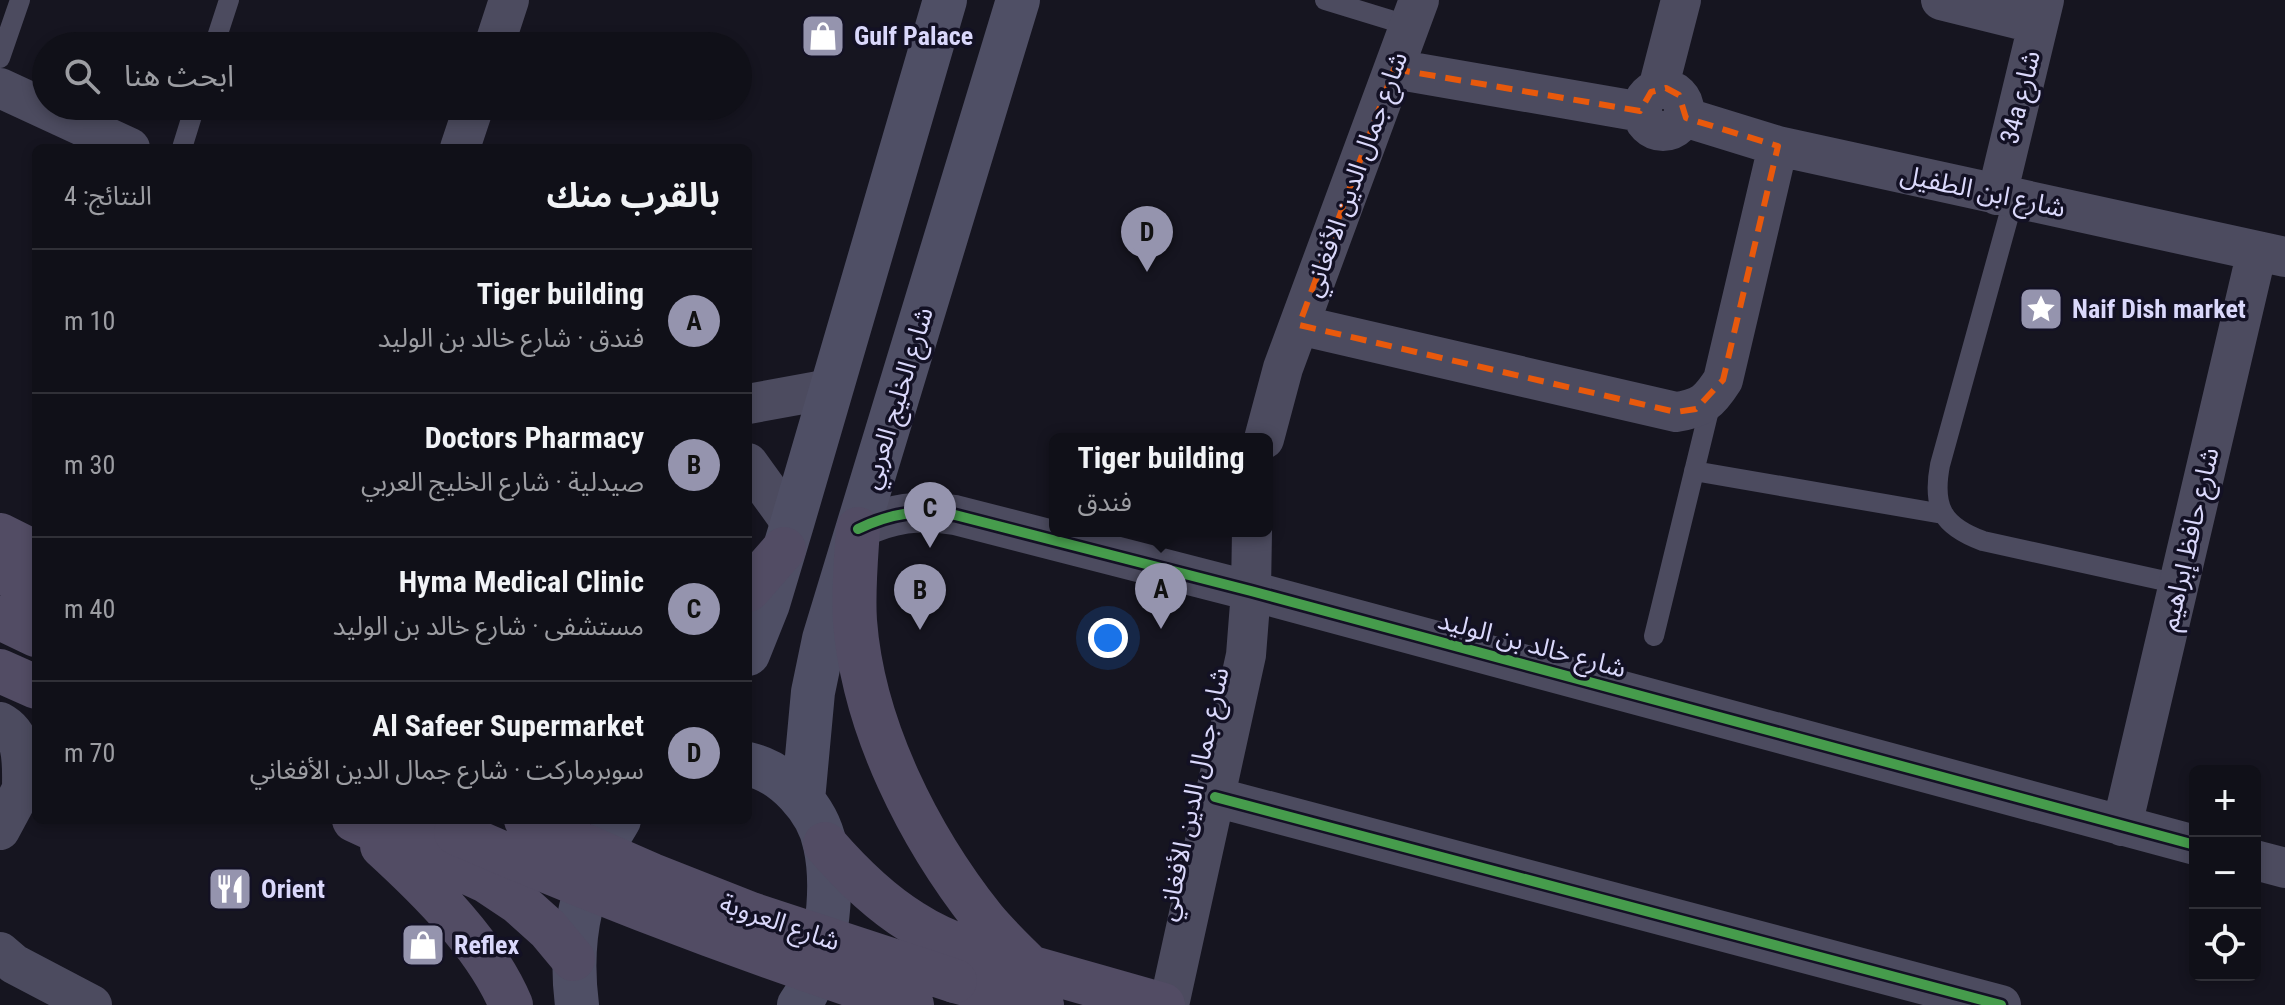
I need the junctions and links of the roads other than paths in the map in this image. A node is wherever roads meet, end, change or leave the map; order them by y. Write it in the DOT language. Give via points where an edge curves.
graph roads {
  1 [pos="20,0"];
  2 [pos="229,0"];
  3 [pos="509,0"];
  4 [pos="945,0"];
  5 [pos="1018,0"];
  6 [pos="1325,0"];
  7 [pos="1681,0"];
  8 [pos="1941,0"];
  9 [pos="2041,12"];
  10 [pos="1415,13"];
  11 [pos="219,32"];
  12 [pos="499,32"];
  13 [pos="0,58"];
  14 [pos="1394,69"];
  15 [pos="0,88"];
  16 [pos="32,103"];
  17 [pos="1661,106"];
  18 [pos="69,120"];
  19 [pos="191,120"];
  20 [pos="469,120"];
  21 [pos="121,144"];
  22 [pos="183,144"];
  23 [pos="461,144"];
  24 [pos="1778,146"];
  25 [pos="2005,196"];
  26 [pos="2271,254"];
  27 [pos="1299,325"];
  28 [pos="830,389"];
  29 [pos="1712,398"];
  30 [pos="752,403"];
  31 [pos="1266,433"];
  32 [pos="752,470"];
  33 [pos="1694,471"];
  34 [pos="1943,514"];
  35 [pos="858,529"];
  36 [pos="0,535"];
  37 [pos="788,537"];
  38 [pos="1252,537"];
  39 [pos="32,551"];
  40 [pos="0,571"];
  41 [pos="2179,584"];
  42 [pos="752,585"];
  43 [pos="32,587"];
  44 [pos="1251,591"];
  45 [pos="0,618"];
  46 [pos="32,633"];
  47 [pos="1654,636"];
  48 [pos="752,644"];
  49 [pos="0,671"];
  50 [pos="32,685"];
  51 [pos="0,722"];
  52 [pos="752,766"];
  53 [pos="29,781"];
  54 [pos="1215,797"];
  55 [pos="803,800"];
  56 [pos="356,824"];
  57 [pos="360,824"];
  58 [pos="535,824"];
  59 [pos="616,824"];
  60 [pos="442,826"];
  61 [pos="2122,826"];
  62 [pos="0,830"];
  63 [pos="2189,843"];
  64 [pos="825,844"];
  65 [pos="2261,862"];
  66 [pos="2285,868"];
  67 [pos="0,952"];
  68 [pos="573,959"];
  69 [pos="1036,986"];
  70 [pos="92,1005"];
  71 [pos="511,1005"];
  72 [pos="577,1005"];
  73 [pos="799,1005"];
  74 [pos="912,1005"];
  75 [pos="1166,1005"];
  76 [pos="2001,1005"];
  1 -- 13 [label="lane"];
  2 -- 11 [label="lane"];
  3 -- 12 [label="street"];
  4 -- 28 [label="main road"];
  5 -- 35 [label="main road, شارع الخليج العربي"];
  6 -- 10 [label="lane"];
  7 -- 17 [label="street"];
  8 -- 9 [label="street"];
  9 -- 25 [label="street, 34a شارع"];
  10 -- 14 [label="street, شارع جمال الدين الأفغاني"];
  14 -- 17 [label="street, شارع ابن الطفيل"];
  14 -- 27 [label="street, شارع جمال الدين الأفغاني"];
  15 -- 16 [label="street"];
  17 -- 24 [label="street, شارع ابن الطفيل"];
  18 -- 21 [label="street"];
  19 -- 22 [label="lane"];
  20 -- 23 [label="street"];
  24 -- 25 [label="street, شارع ابن الطفيل"];
  24 -- 29 [label="street" via="1730,355"];
  25 -- 26 [label="street, شارع ابن الطفيل"];
  25 -- 34 [label="lane" via="1935,490"];
  26 -- 41 [label="street, شارع حافظ إبراهيم"];
  27 -- 29 [label="street" via="1676,412 1696,409"];
  27 -- 31 [label="street, شارع جمال الدين الأفغاني"];
  28 -- 30 [label="street"];
  28 -- 37 [label="main road"];
  29 -- 33 [label="lane"];
  32 -- 37 [label="street"];
  33 -- 34 [label="lane"];
  33 -- 47 [label="lane"];
  34 -- 41 [label="lane" via="1959,533 1983,541"];
  35 -- 44 [label="street, شارع خالد بن الوليد" via="881,518 930,511"];
  35 -- 55 [label="main road, شارع الخليج العربي" via="813,692"];
  35 -- 69 [label="main road" via="855,622 886,750 913,811"];
  36 -- 39 [label="main road"];
  37 -- 42 [label="main road"];
  37 -- 48 [label="main road"];
  38 -- 44 [label="street, شارع جمال الدين الأفغاني"];
  40 -- 43 [label="main road"];
  41 -- 61 [label="street, شارع حافظ إبراهيم"];
  44 -- 54 [label="street, شارع جمال الدين الأفغاني" via="1246,655"];
  44 -- 61 [label="street, شارع خالد بن الوليد"];
  45 -- 46 [label="main road"];
  49 -- 50 [label="main road"];
  51 -- 53 [label="street" via="17,736"];
  52 -- 55 [label="main road" via="781,780"];
  53 -- 62 [label="street"];
  54 -- 75 [label="street, شارع جمال الدين الأفغاني"];
  54 -- 76 [label="street"];
  55 -- 64 [label="main road"];
  56 -- 71 [label="main road" via="451,916"];
  57 -- 68 [label="main road" via="486,881 519,903"];
  58 -- 69 [label="main road, شارع العروبة, bridge" via="751,914 955,981"];
  59 -- 68 [label="main road" via="587,883"];
  60 -- 74 [label="main road, شارع العروبة, bridge" via="697,932"];
  61 -- 63 [label="street, شارع خالد بن الوليد"];
  64 -- 69 [label="main road" via="871,892 914,924"];
  64 -- 73 [label="main road" via="826,920 819,959"];
  65 -- 66 [label="street"];
  67 -- 70 [label="street"];
  68 -- 72 [label="main road"];
  69 -- 75 [label="main road"];
}
